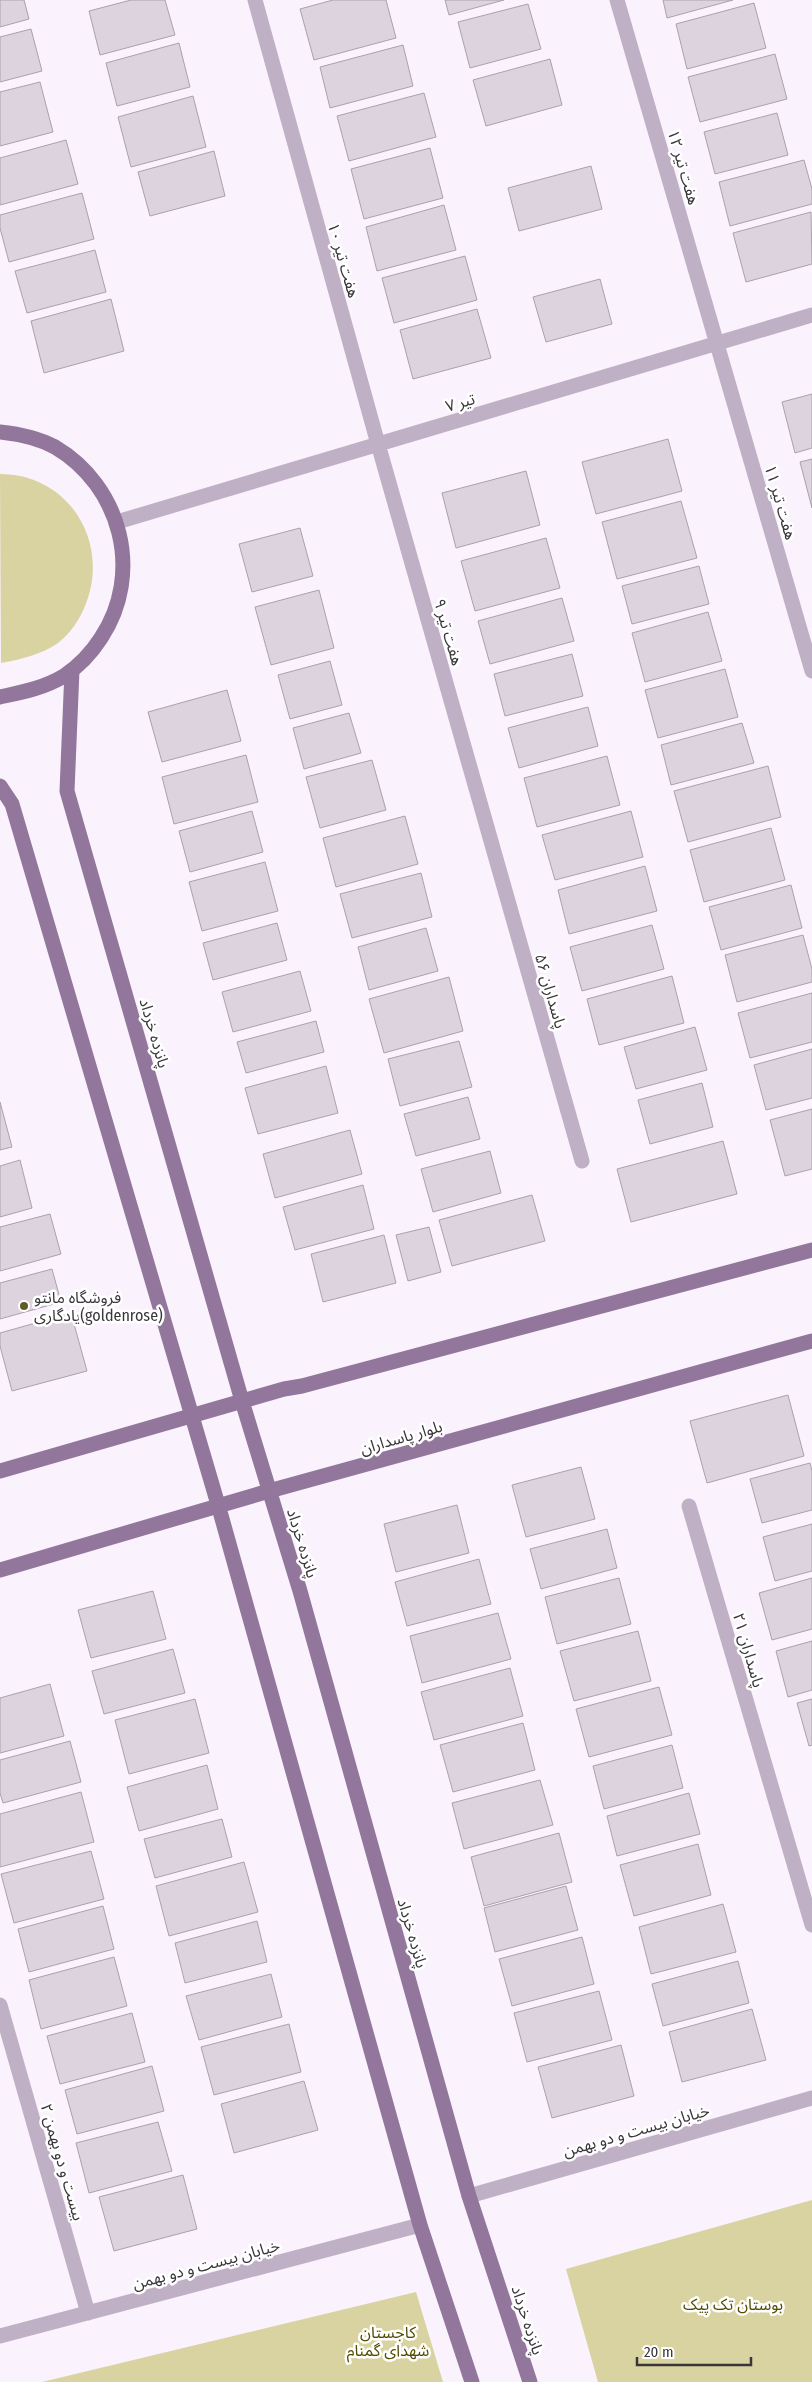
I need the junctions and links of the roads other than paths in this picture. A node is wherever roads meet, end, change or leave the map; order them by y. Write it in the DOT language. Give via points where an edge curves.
graph roads {
  1 [pos="255,0"];
  2 [pos="617,0"];
  3 [pos="812,315"];
  4 [pos="717,343"];
  5 [pos="0,432"];
  6 [pos="378,444"];
  7 [pos="117,522"];
  8 [pos="72,670"];
  9 [pos="812,671"];
  10 [pos="0,697"];
  11 [pos="0,786"];
  12 [pos="487,830"];
  13 [pos="582,1161"];
  14 [pos="812,1250"];
  15 [pos="812,1341"];
  16 [pos="242,1401"];
  17 [pos="192,1416"];
  18 [pos="0,1471"];
  19 [pos="269,1491"];
  20 [pos="689,1506"];
  21 [pos="219,1508"];
  22 [pos="0,1570"];
  23 [pos="812,1925"];
  24 [pos="2,2012"];
  25 [pos="812,2098"];
  26 [pos="469,2196"];
  27 [pos="420,2225"];
  28 [pos="88,2314"];
  29 [pos="0,2336"];
  30 [pos="472,2382"];
  31 [pos="530,2382"];
  1 -- 6 [label="street, هفت تیر ۱۰"];
  2 -- 4 [label="street, هفت تیر ۱۲"];
  3 -- 4 [label="street, ۷ تیر"];
  4 -- 6 [label="street, ۷ تیر"];
  4 -- 9 [label="street, هفت تیر ۱۱"];
  5 -- 7 [label="main road" via="23,435 54,447 81,466 102,492"];
  6 -- 7 [label="street, ۷ تیر"];
  6 -- 12 [label="street, هفت تیر ۹"];
  7 -- 8 [label="main road" via="124,556 122,590 111,623 92,652"];
  8 -- 10 [label="main road" via="35,690"];
  8 -- 16 [label="main road, پانزده خرداد" via="67,791"];
  11 -- 17 [label="main road" via="12,804"];
  12 -- 13 [label="street, پاسداران ۵۶"];
  14 -- 16 [label="main road"];
  15 -- 19 [label="main road, بلوار پاسداران"];
  16 -- 17 [label="main road"];
  16 -- 19 [label="main road, پانزده خرداد"];
  17 -- 18 [label="main road"];
  17 -- 21 [label="main road"];
  19 -- 21 [label="main road, بلوار پاسداران"];
  19 -- 26 [label="main road, پانزده خرداد" via="300,1591"];
  20 -- 23 [label="street, پاسداران ۲۱"];
  21 -- 22 [label="main road, بلوار پاسداران"];
  21 -- 27 [label="main road"];
  24 -- 28 [label="street, بیست و دو بهمن ۲"];
  25 -- 26 [label="street, خیابان بیست و دو بهمن"];
  26 -- 31 [label="main road, پانزده خرداد"];
  27 -- 28 [label="street, خیابان بیست و دو بهمن"];
  27 -- 30 [label="main road"];
  28 -- 29 [label="street, خیابان بیست و دو بهمن"];
}
